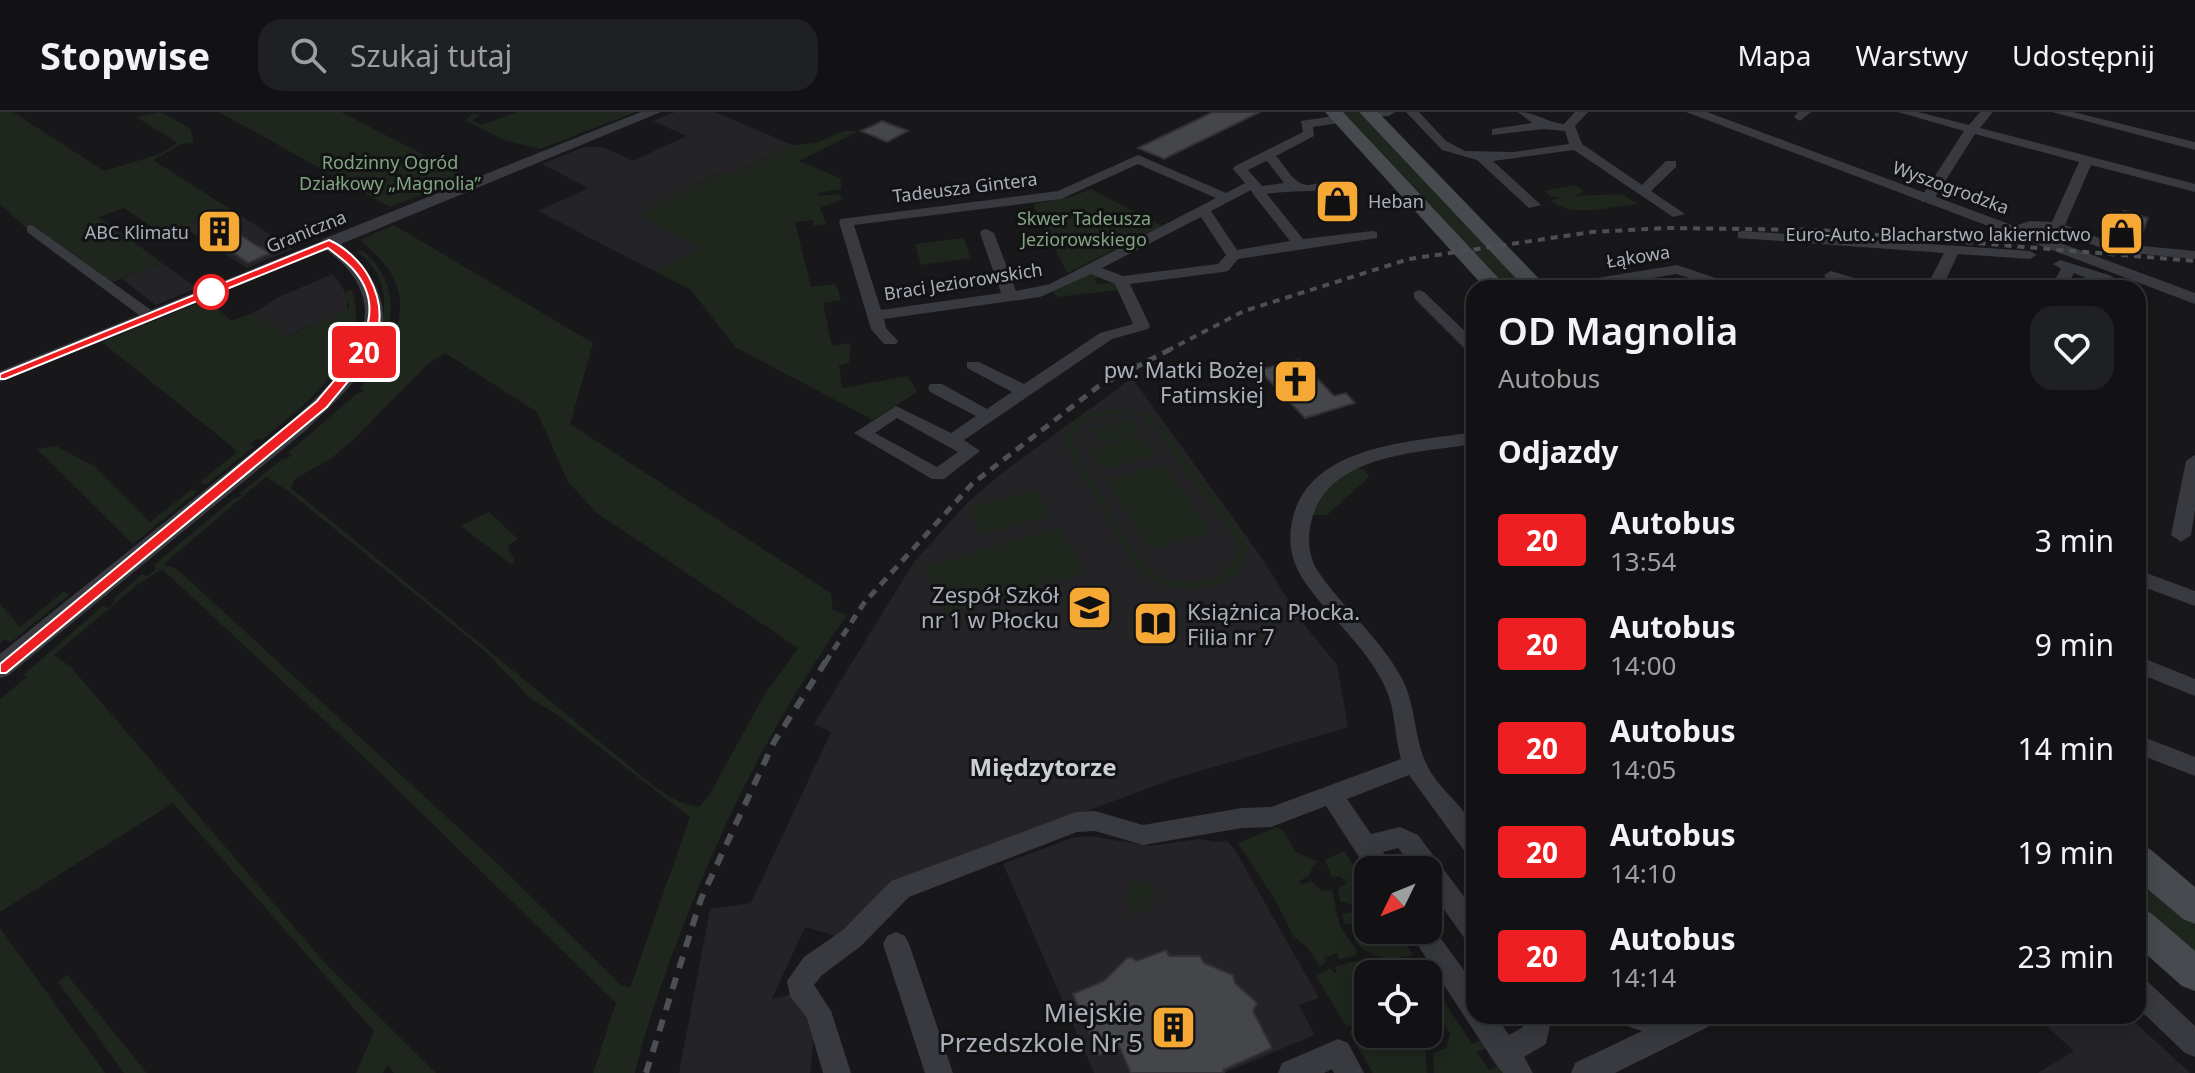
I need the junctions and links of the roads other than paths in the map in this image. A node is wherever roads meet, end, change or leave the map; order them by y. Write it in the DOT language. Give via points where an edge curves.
graph roads {
  1 [pos="654,112"];
  2 [pos="1295,112"];
  3 [pos="1412,112"];
  4 [pos="1524,112"];
  5 [pos="1582,112"];
  6 [pos="1693,112"];
  7 [pos="1904,112"];
  8 [pos="1987,112"];
  9 [pos="2058,112"];
  10 [pos="1376,113"];
  11 [pos="1338,116"];
  12 [pos="1305,124"];
  13 [pos="1543,125"];
  14 [pos="1569,128"];
  15 [pos="1971,130"];
  16 [pos="1496,132"];
  17 [pos="1576,146"];
  18 [pos="2195,146"];
  19 [pos="1267,156"];
  20 [pos="1480,156"];
  21 [pos="2086,160"];
  22 [pos="1671,164"];
  23 [pos="1330,185"];
  24 [pos="1293,186"];
  25 [pos="1255,188"];
  26 [pos="2195,188"];
  27 [pos="1643,192"];
  28 [pos="1227,198"];
  29 [pos="1927,199"];
  30 [pos="1534,205"];
  31 [pos="1203,210"];
  32 [pos="1678,214"];
  33 [pos="2057,227"];
  34 [pos="32,229"];
  35 [pos="2013,231"];
  36 [pos="987,233"];
  37 [pos="1372,235"];
  38 [pos="1743,235"];
  39 [pos="329,243"];
  40 [pos="1299,244"];
  41 [pos="1953,250"];
  42 [pos="1233,255"];
  43 [pos="2030,255"];
  44 [pos="2195,255"];
  45 [pos="1091,269"];
  46 [pos="1682,270"];
  47 [pos="2110,274"];
  48 [pos="1831,275"];
  49 [pos="1490,280"];
  50 [pos="1530,280"];
  51 [pos="1633,280"];
  52 [pos="1690,280"];
  53 [pos="1713,280"];
  54 [pos="1847,280"];
  55 [pos="1938,280"];
  56 [pos="2061,280"];
  57 [pos="2116,280"];
  58 [pos="2127,280"];
  59 [pos="1121,281"];
  60 [pos="2146,286"];
  61 [pos="1419,295"];
  62 [pos="1010,296"];
  63 [pos="2195,299"];
  64 [pos="876,315"];
  65 [pos="150,316"];
  66 [pos="890,341"];
  67 [pos="1466,341"];
  68 [pos="973,365"];
  69 [pos="0,377"];
  70 [pos="936,388"];
  71 [pos="1026,392"];
  72 [pos="986,417"];
  73 [pos="1001,429"];
  74 [pos="1466,439"];
  75 [pos="951,441"];
  76 [pos="2195,461"];
  77 [pos="2181,535"];
  78 [pos="2146,580"];
  79 [pos="2195,599"];
  80 [pos="2146,667"];
  81 [pos="0,668"];
  82 [pos="2195,688"];
  83 [pos="2146,747"];
  84 [pos="2195,767"];
  85 [pos="1420,771"];
  86 [pos="1332,796"];
  87 [pos="1466,834"];
  88 [pos="1365,846"];
  89 [pos="1372,856"];
  90 [pos="2146,867"];
  91 [pos="2195,908"];
  92 [pos="1466,920"];
  93 [pos="2146,931"];
  94 [pos="896,944"];
  95 [pos="1431,944"];
  96 [pos="2195,974"];
  97 [pos="1466,995"];
  98 [pos="2146,998"];
  99 [pos="1485,1024"];
  100 [pos="1537,1024"];
  101 [pos="1662,1024"];
  102 [pos="1685,1024"];
  103 [pos="1676,1028"];
  104 [pos="2195,1044"];
  105 [pos="1512,1063"];
  106 [pos="837,1073"];
  107 [pos="939,1073"];
  108 [pos="1292,1073"];
  109 [pos="1350,1073"];
  110 [pos="1585,1073"];
  1 -- 39 [label="street, Graniczna"];
  2 -- 12 [label="street"];
  3 -- 20 [label="street" via="1452,151"];
  4 -- 13 [label="street"];
  5 -- 14 [label="street"];
  6 -- 29 [label="street, Wyszogrodzka"];
  7 -- 15 [label="street"];
  8 -- 15 [label="street"];
  9 -- 18 [label="street"];
  10 -- 50 [label="main road"];
  11 -- 12 [label="street"];
  11 -- 49 [label="main road"];
  12 -- 19 [label="street" via="1310,133"];
  13 -- 14 [label="street"];
  13 -- 16 [label="street"];
  14 -- 17 [label="street"];
  15 -- 21 [label="street"];
  15 -- 29 [label="street"];
  17 -- 20 [label="street"];
  17 -- 27 [label="street"];
  19 -- 24 [label="street"];
  19 -- 25 [label="street" via="1240,169"];
  20 -- 30 [label="street"];
  21 -- 26 [label="street"];
  21 -- 33 [label="street"];
  22 -- 27 [label="street"];
  23 -- 24 [label="street"];
  24 -- 25 [label="street"];
  25 -- 28 [label="street, Braci Jeziorowskich"];
  25 -- 40 [label="street"];
  27 -- 32 [label="street"];
  28 -- 31 [label="street, Braci Jeziorowskich"];
  28 -- 64 [label="street, Tadeusza Gintera" via="1138,159 1061,195 846,222"];
  29 -- 35 [label="street, Wyszogrodzka"];
  31 -- 42 [label="street"];
  31 -- 45 [label="street, Braci Jeziorowskich"];
  33 -- 35 [label="street" via="2030,225"];
  33 -- 44 [label="street" via="2110,247"];
  34 -- 65 [label="street"];
  35 -- 47 [label="street, Wyszogrodzka"];
  36 -- 62 [label="street"];
  37 -- 40 [label="street"];
  38 -- 41 [label="street"];
  39 -- 65 [label="street, Graniczna"];
  39 -- 81 [label="street" via="359,268 374,297 375,321 354,368 298,426"];
  40 -- 42 [label="street"];
  41 -- 43 [label="street"];
  41 -- 55 [label="street"];
  42 -- 59 [label="street" via="1223,268"];
  45 -- 59 [label="street"];
  45 -- 62 [label="street, Braci Jeziorowskich" via="1055,287"];
  46 -- 51 [label="street, Łąkowa"];
  46 -- 52 [label="street"];
  46 -- 53 [label="street, Łąkowa"];
  47 -- 56 [label="street" via="2065,266"];
  47 -- 57 [label="street"];
  47 -- 58 [label="street, Wyszogrodzka"];
  48 -- 54 [label="street"];
  59 -- 71 [label="street" via="1142,326 1106,336"];
  60 -- 63 [label="street, Wyszogrodzka"];
  61 -- 67 [label="street"];
  62 -- 64 [label="street, Braci Jeziorowskich"];
  64 -- 66 [label="street, Tadeusza Gintera"];
  65 -- 69 [label="street, Graniczna"];
  68 -- 71 [label="street"];
  70 -- 72 [label="street"];
  71 -- 72 [label="street"];
  72 -- 73 [label="street"];
  72 -- 75 [label="street"];
  74 -- 85 [label="street" via="1346,466 1312,489 1301,515 1305,566 1396,686"];
  75 -- 75 [label="street" via="896,411 863,433 938,475 971,451"];
  76 -- 77 [label="street"];
  78 -- 79 [label="street"];
  80 -- 82 [label="street"];
  83 -- 84 [label="street"];
  85 -- 86 [label="street"];
  85 -- 87 [label="street"];
  86 -- 88 [label="street"];
  86 -- 106 [label="street" via="1276,816 1148,834 1083,821 900,889 800,981 818,1011"];
  88 -- 89 [label="street"];
  88 -- 92 [label="street" via="1400,837 1410,842"];
  90 -- 91 [label="main road"];
  93 -- 96 [label="main road"];
  94 -- 107 [label="street"];
  95 -- 97 [label="street"];
  98 -- 104 [label="street"];
  99 -- 105 [label="street"];
  100 -- 105 [label="street" via="1536,1035"];
  101 -- 103 [label="street"];
  102 -- 103 [label="street"];
  103 -- 110 [label="street"];
  108 -- 109 [label="street" via="1338,1053"];
}
